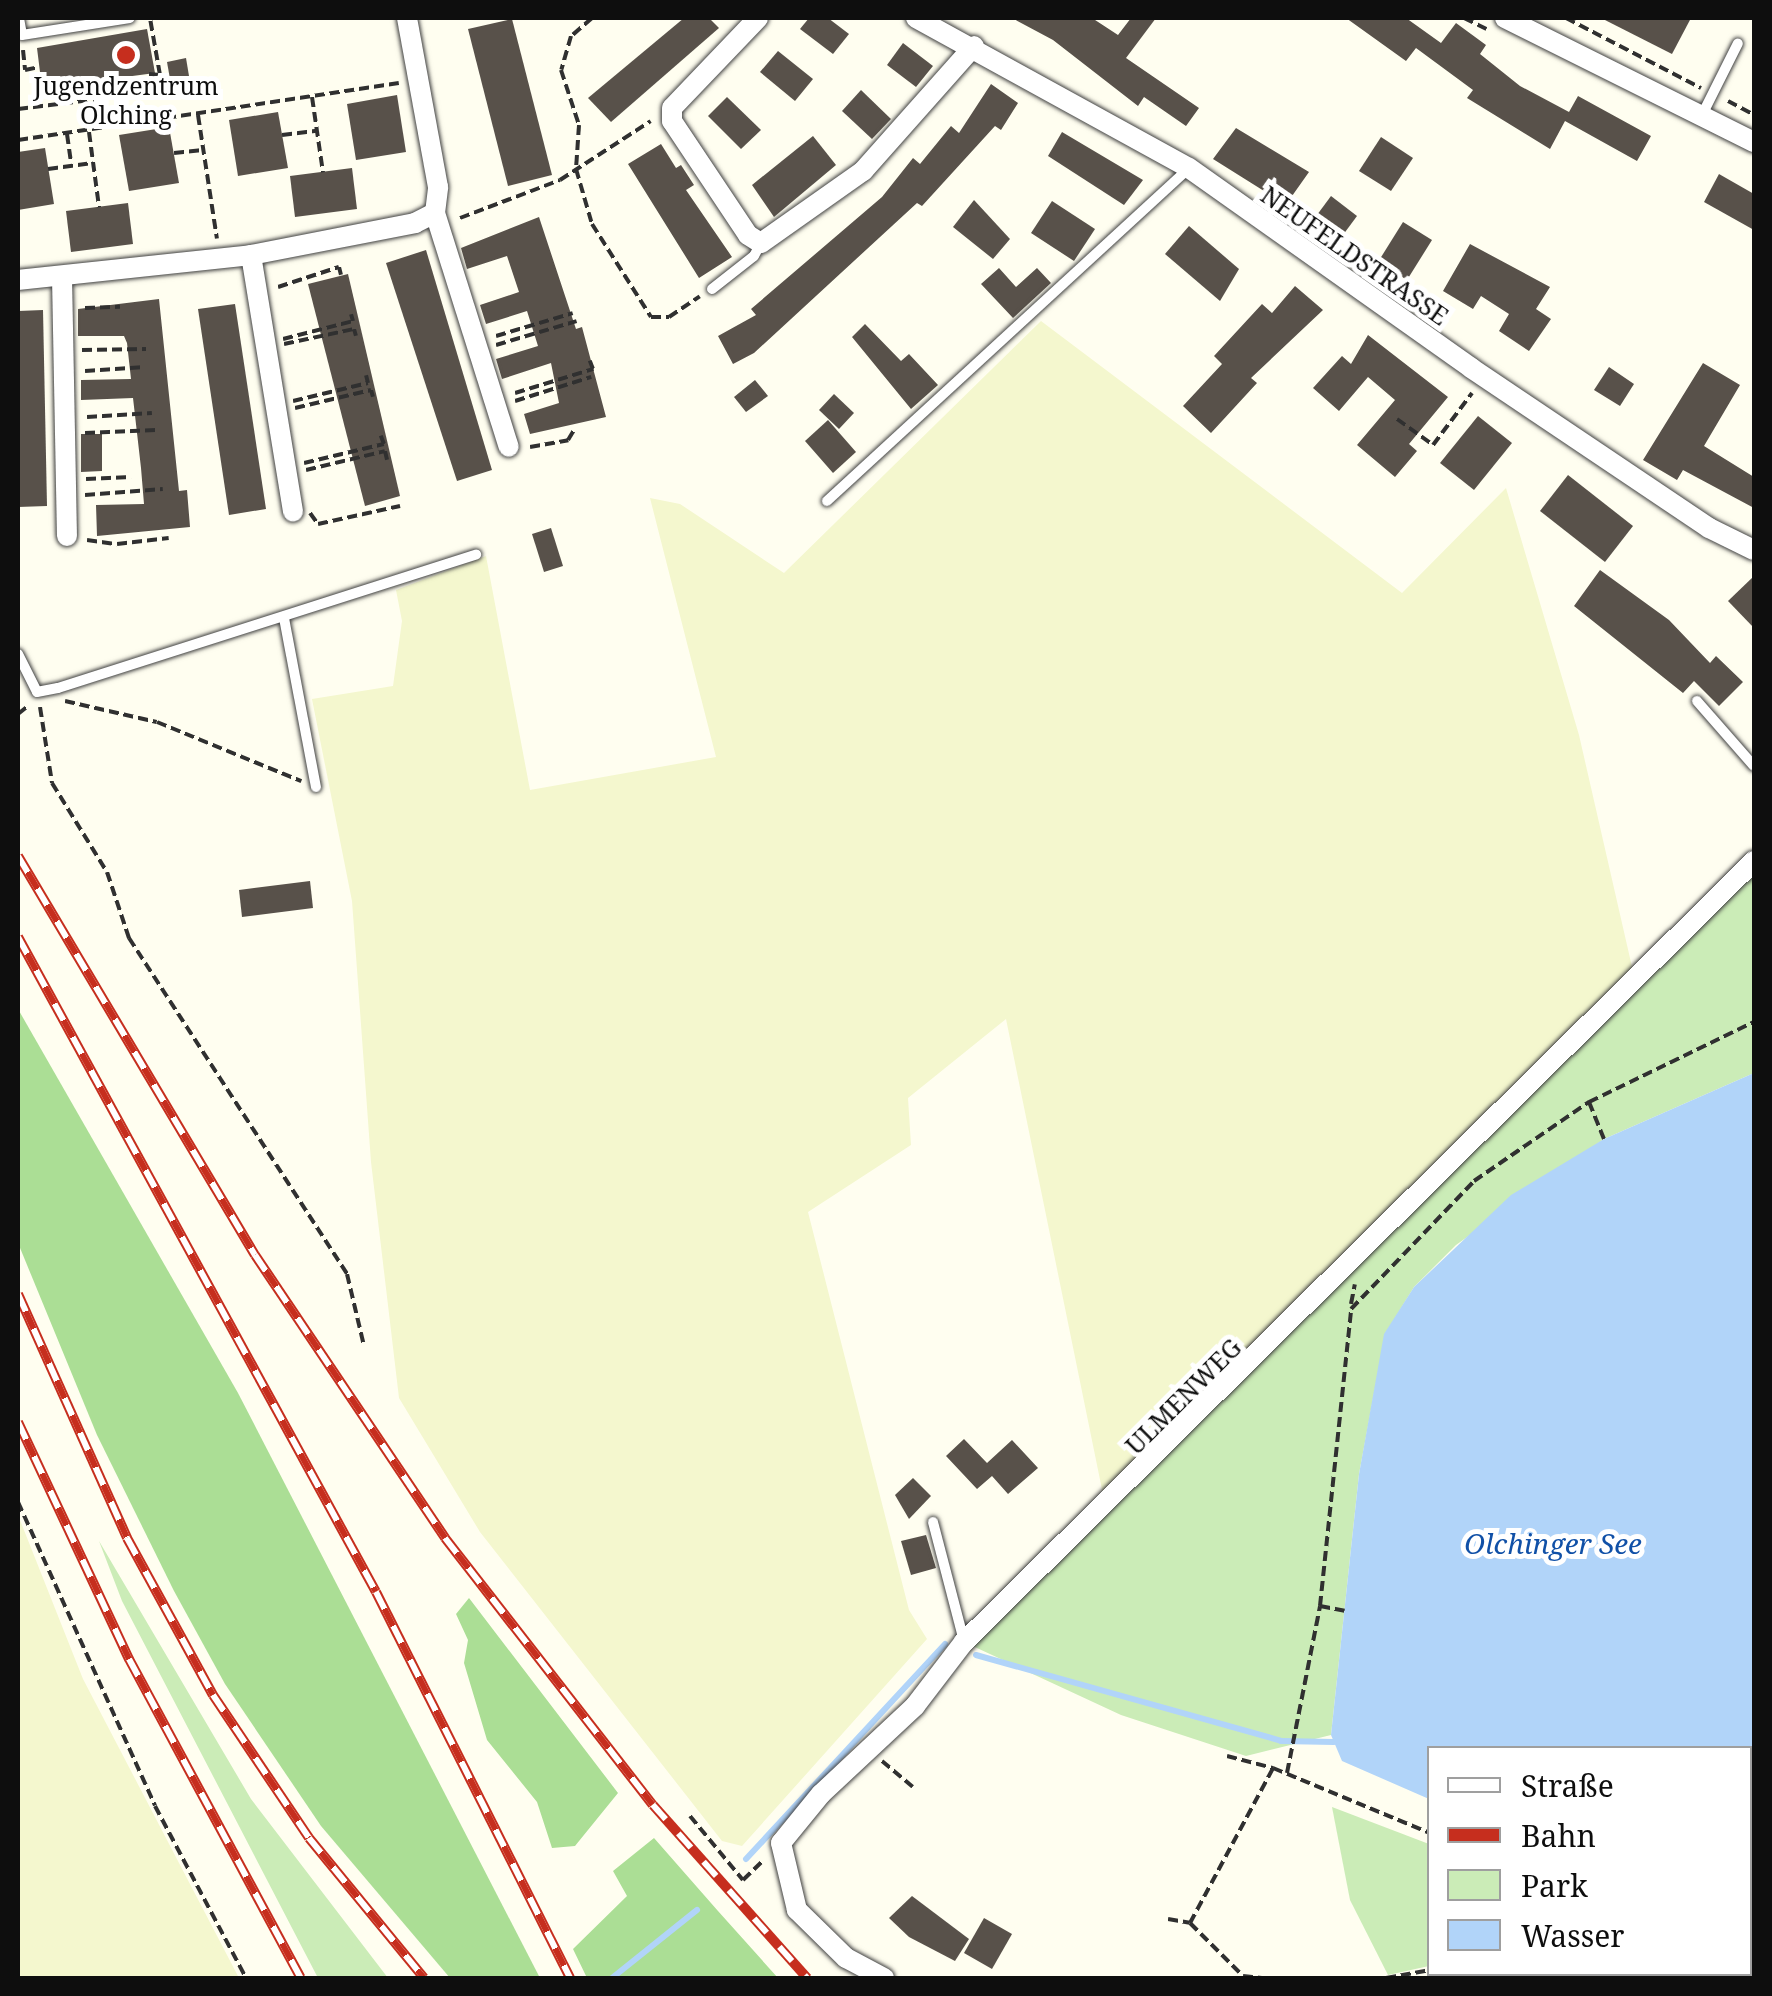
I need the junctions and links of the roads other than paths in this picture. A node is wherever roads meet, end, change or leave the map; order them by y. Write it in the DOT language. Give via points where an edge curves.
graph roads {
  1 [pos="19,18"];
  2 [pos="130,18"];
  3 [pos="407,18"];
  4 [pos="758,18"];
  5 [pos="916,18"];
  6 [pos="1505,18"];
  7 [pos="1738,42"];
  8 [pos="974,46"];
  9 [pos="1702,115"];
  10 [pos="1754,142"];
  11 [pos="1189,168"];
  12 [pos="436,214"];
  13 [pos="760,243"];
  14 [pos="251,254"];
  15 [pos="62,277"];
  16 [pos="18,280"];
  17 [pos="712,289"];
  18 [pos="509,447"];
  19 [pos="827,500"];
  20 [pos="293,512"];
  21 [pos="68,536"];
  22 [pos="1754,550"];
  23 [pos="476,555"];
  24 [pos="284,618"];
  25 [pos="18,654"];
  26 [pos="1697,701"];
  27 [pos="1754,766"];
  28 [pos="316,787"];
  29 [pos="1754,861"];
  30 [pos="933,1522"];
  31 [pos="964,1642"];
  32 [pos="884,1978"];
  1 -- 2 [label="lane" via="22,35"];
  3 -- 12 [label="street" via="438,187"];
  4 -- 13 [label="street" via="672,108 672,121 748,235"];
  5 -- 8 [label="street, NEUFELDSTRASSE"];
  6 -- 9 [label="street"];
  7 -- 9 [label="lane"];
  8 -- 11 [label="street, NEUFELDSTRASSE"];
  8 -- 13 [label="street" via="863,171"];
  9 -- 10 [label="street"];
  11 -- 19 [label="lane"];
  11 -- 22 [label="street, NEUFELDSTRASSE" via="1484,377 1708,528"];
  12 -- 14 [label="street" via="415,224"];
  12 -- 18 [label="street"];
  13 -- 17 [label="lane" via="754,256"];
  14 -- 15 [label="street"];
  14 -- 20 [label="street"];
  15 -- 16 [label="street"];
  15 -- 21 [label="street"];
  23 -- 24 [label="lane"];
  24 -- 25 [label="lane" via="36,692"];
  24 -- 28 [label="lane"];
  26 -- 27 [label="lane"];
  29 -- 31 [label="street, ULMENWEG"];
  30 -- 31 [label="lane"];
  31 -- 32 [label="street, ULMENWEG" via="780,1844 797,1910 846,1958"];
}
